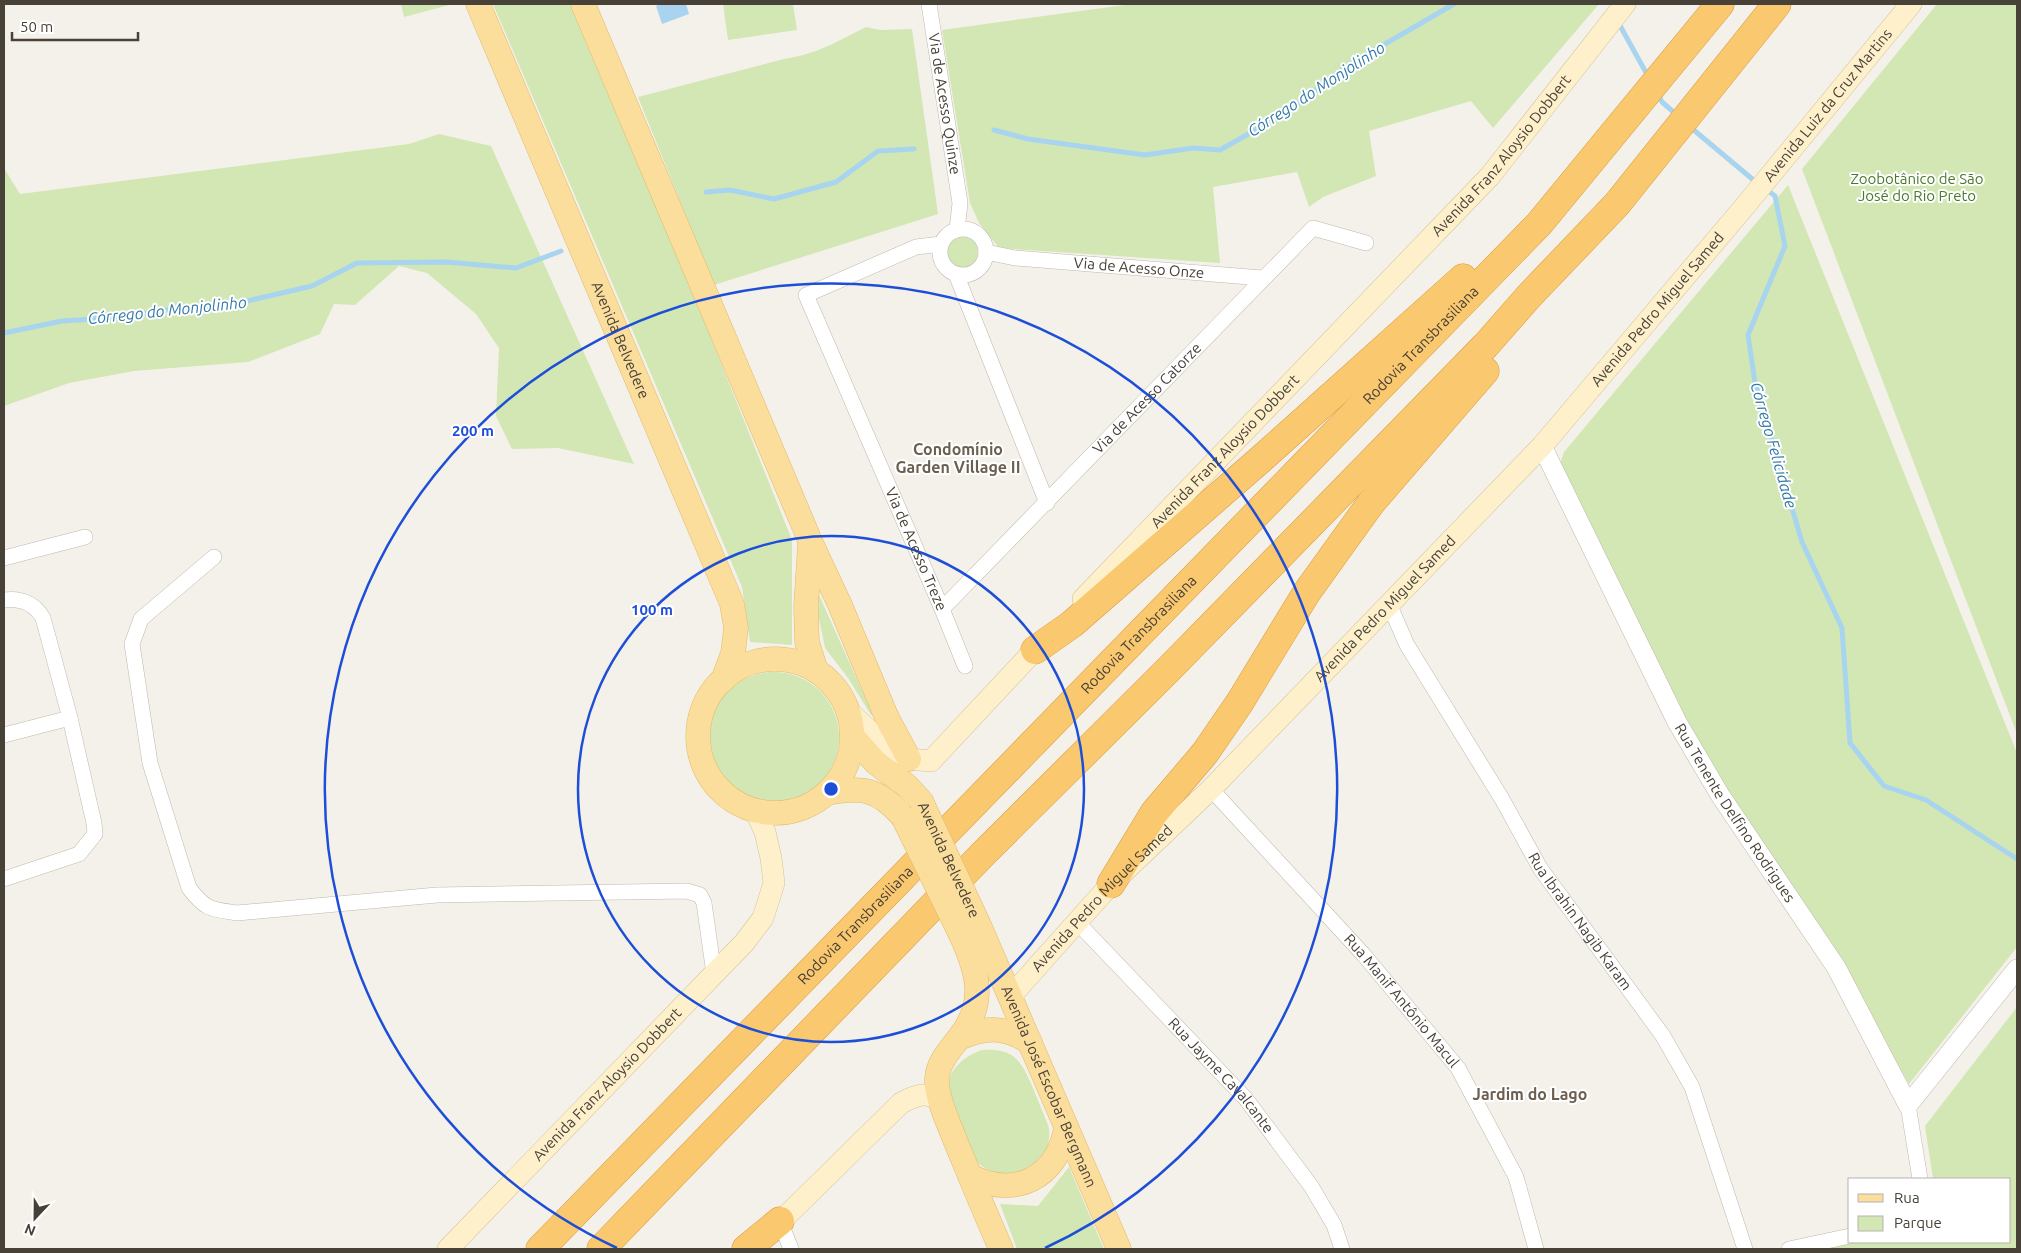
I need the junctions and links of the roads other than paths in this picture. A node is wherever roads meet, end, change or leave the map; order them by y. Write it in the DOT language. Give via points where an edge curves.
graph roads {
  1 [pos="478,4"];
  2 [pos="583,4"];
  3 [pos="929,4"];
  4 [pos="1625,4"];
  5 [pos="1720,4"];
  6 [pos="1777,4"];
  7 [pos="1911,4"];
  8 [pos="1745,206"];
  9 [pos="1539,224"];
  10 [pos="964,231"];
  11 [pos="1583,240"];
  12 [pos="1366,243"];
  13 [pos="941,251"];
  14 [pos="984,258"];
  15 [pos="962,274"];
  16 [pos="1262,278"];
  17 [pos="1542,446"];
  18 [pos="1047,503"];
  19 [pos="84,538"];
  20 [pos="810,543"];
  21 [pos="214,557"];
  22 [pos="4,558"];
  23 [pos="4,600"];
  24 [pos="1389,604"];
  25 [pos="942,609"];
  26 [pos="1035,650"];
  27 [pos="965,666"];
  28 [pos="816,671"];
  29 [pos="723,680"];
  30 [pos="848,711"];
  31 [pos="70,718"];
  32 [pos="4,735"];
  33 [pos="852,736"];
  34 [pos="909,759"];
  35 [pos="1211,789"];
  36 [pos="827,793"];
  37 [pos="754,810"];
  38 [pos="4,879"];
  39 [pos="1111,884"];
  40 [pos="1076,921"];
  41 [pos="970,930"];
  42 [pos="2017,969"];
  43 [pos="714,974"];
  44 [pos="1010,997"];
  45 [pos="959,1038"];
  46 [pos="1030,1042"];
  47 [pos="941,1101"];
  48 [pos="1908,1105"];
  49 [pos="1066,1128"];
  50 [pos="970,1176"];
  51 [pos="1920,1178"];
  52 [pos="780,1221"];
  53 [pos="1848,1236"];
  54 [pos="448,1249"];
  55 [pos="540,1249"];
  56 [pos="601,1249"];
  57 [pos="746,1249"];
  58 [pos="755,1249"];
  59 [pos="791,1249"];
  60 [pos="1001,1249"];
  61 [pos="1119,1249"];
  62 [pos="1342,1249"];
  63 [pos="1536,1249"];
  64 [pos="1745,1249"];
  65 [pos="1789,1249"];
  1 -- 29 [label="main road, Avenida Belvedere" via="732,604 736,628"];
  2 -- 20 [label="main road"];
  3 -- 10 [label="street, Via de Acesso Quinze"];
  4 -- 26 [label="main road, Avenida Franz Aloysio Dobbert" via="1490,176"];
  5 -- 9 [label="highway, Rodovia Transbrasiliana"];
  6 -- 11 [label="highway" via="1668,142"];
  7 -- 8 [label="main road, Avenida Luiz da Cruz Martins"];
  8 -- 17 [label="main road, Avenida Pedro Miguel Samed"];
  9 -- 26 [label="highway" via="1511,237 1489,255 1072,624"];
  9 -- 55 [label="highway, Rodovia Transbrasiliana"];
  10 -- 13 [label="street" via="949,234"];
  10 -- 14 [label="street" via="982,240"];
  11 -- 39 [label="highway" via="1556,289 1371,503 1307,592 1240,702 1204,753 1154,813"];
  11 -- 56 [label="highway" via="1486,345 978,860"];
  12 -- 16 [label="street, Via de Acesso Catorze" via="1313,228"];
  13 -- 15 [label="street" via="946,268"];
  13 -- 25 [label="street, Via de Acesso Treze" via="916,247 806,295"];
  14 -- 15 [label="street" via="974,272"];
  14 -- 16 [label="street, Via de Acesso Onze"];
  15 -- 18 [label="street" via="967,302"];
  16 -- 18 [label="street, Via de Acesso Catorze"];
  17 -- 24 [label="main road, Avenida Pedro Miguel Samed"];
  17 -- 48 [label="street, Rua Tenente Delfino Rodrigues" via="1677,722 1720,795 1836,967"];
  18 -- 25 [label="street, Via de Acesso Catorze"];
  19 -- 22 [label="street"];
  20 -- 28 [label="main road" via="807,642"];
  20 -- 34 [label="main road" via="887,718"];
  21 -- 43 [label="street" via="142,619 132,644 150,763 189,888 200,902 210,910 237,913 437,895 687,891 700,895 704,903"];
  23 -- 31 [label="street" via="23,600 37,608 43,618"];
  24 -- 35 [label="main road, Avenida Pedro Miguel Samed"];
  24 -- 64 [label="street, Rua Ibrahin Nagib Karam" via="1407,645 1502,799 1540,868 1663,1036 1692,1087"];
  25 -- 27 [label="street, Via de Acesso Treze"];
  26 -- 34 [label="main road, Avenida Franz Aloysio Dobbert" via="932,761"];
  28 -- 29 [label="main road" via="789,661 760,661 740,668"];
  28 -- 30 [label="main road" via="835,688"];
  29 -- 37 [label="main road" via="713,691 700,718 698,732 702,761 723,792"];
  30 -- 33 [label="main road"];
  30 -- 34 [label="main road" via="875,736"];
  31 -- 32 [label="street"];
  31 -- 38 [label="street" via="95,834 79,854"];
  33 -- 36 [label="main road" via="846,767"];
  33 -- 41 [label="main road, Avenida Belvedere, bridge" via="876,763 906,785 921,801"];
  35 -- 39 [label="main road, Avenida Pedro Miguel Samed"];
  35 -- 63 [label="street, Rua Manif Antônio Macul" via="1363,954 1458,1068 1516,1177"];
  36 -- 37 [label="main road" via="793,811"];
  36 -- 41 [label="main road, Avenida Belvedere, bridge" via="862,789 884,799 904,817"];
  37 -- 43 [label="main road, Avenida Franz Aloysio Dobbert" via="765,832 774,883 763,918"];
  39 -- 40 [label="main road, Avenida Pedro Miguel Samed"];
  40 -- 44 [label="main road, Avenida Pedro Miguel Samed"];
  40 -- 62 [label="street, Rua Jayme Cavalcante" via="1246,1099 1311,1186 1334,1225"];
  41 -- 44 [label="main road, Avenida José Escobar Bergmann"];
  41 -- 45 [label="main road, Avenida José Escobar Bergmann" via="978,994"];
  42 -- 48 [label="street"];
  43 -- 54 [label="main road, Avenida Franz Aloysio Dobbert"];
  44 -- 46 [label="main road, Avenida José Escobar Bergmann"];
  45 -- 46 [label="main road" via="977,1031 996,1029 1014,1033"];
  45 -- 47 [label="main road, Avenida José Escobar Bergmann" via="949,1049 936,1078"];
  46 -- 49 [label="main road, Avenida José Escobar Bergmann"];
  47 -- 50 [label="main road, Avenida José Escobar Bergmann"];
  47 -- 52 [label="main road" via="926,1094 901,1103"];
  48 -- 51 [label="street, Rua Tenente Delfino Rodrigues"];
  49 -- 50 [label="main road" via="1057,1156 1049,1167 1032,1179 1011,1186 997,1186"];
  49 -- 61 [label="main road, Avenida José Escobar Bergmann"];
  50 -- 60 [label="main road, Avenida José Escobar Bergmann"];
  52 -- 57 [label="highway"];
  52 -- 58 [label="main road"];
  52 -- 59 [label="street"];
  53 -- 65 [label="street"];
}
